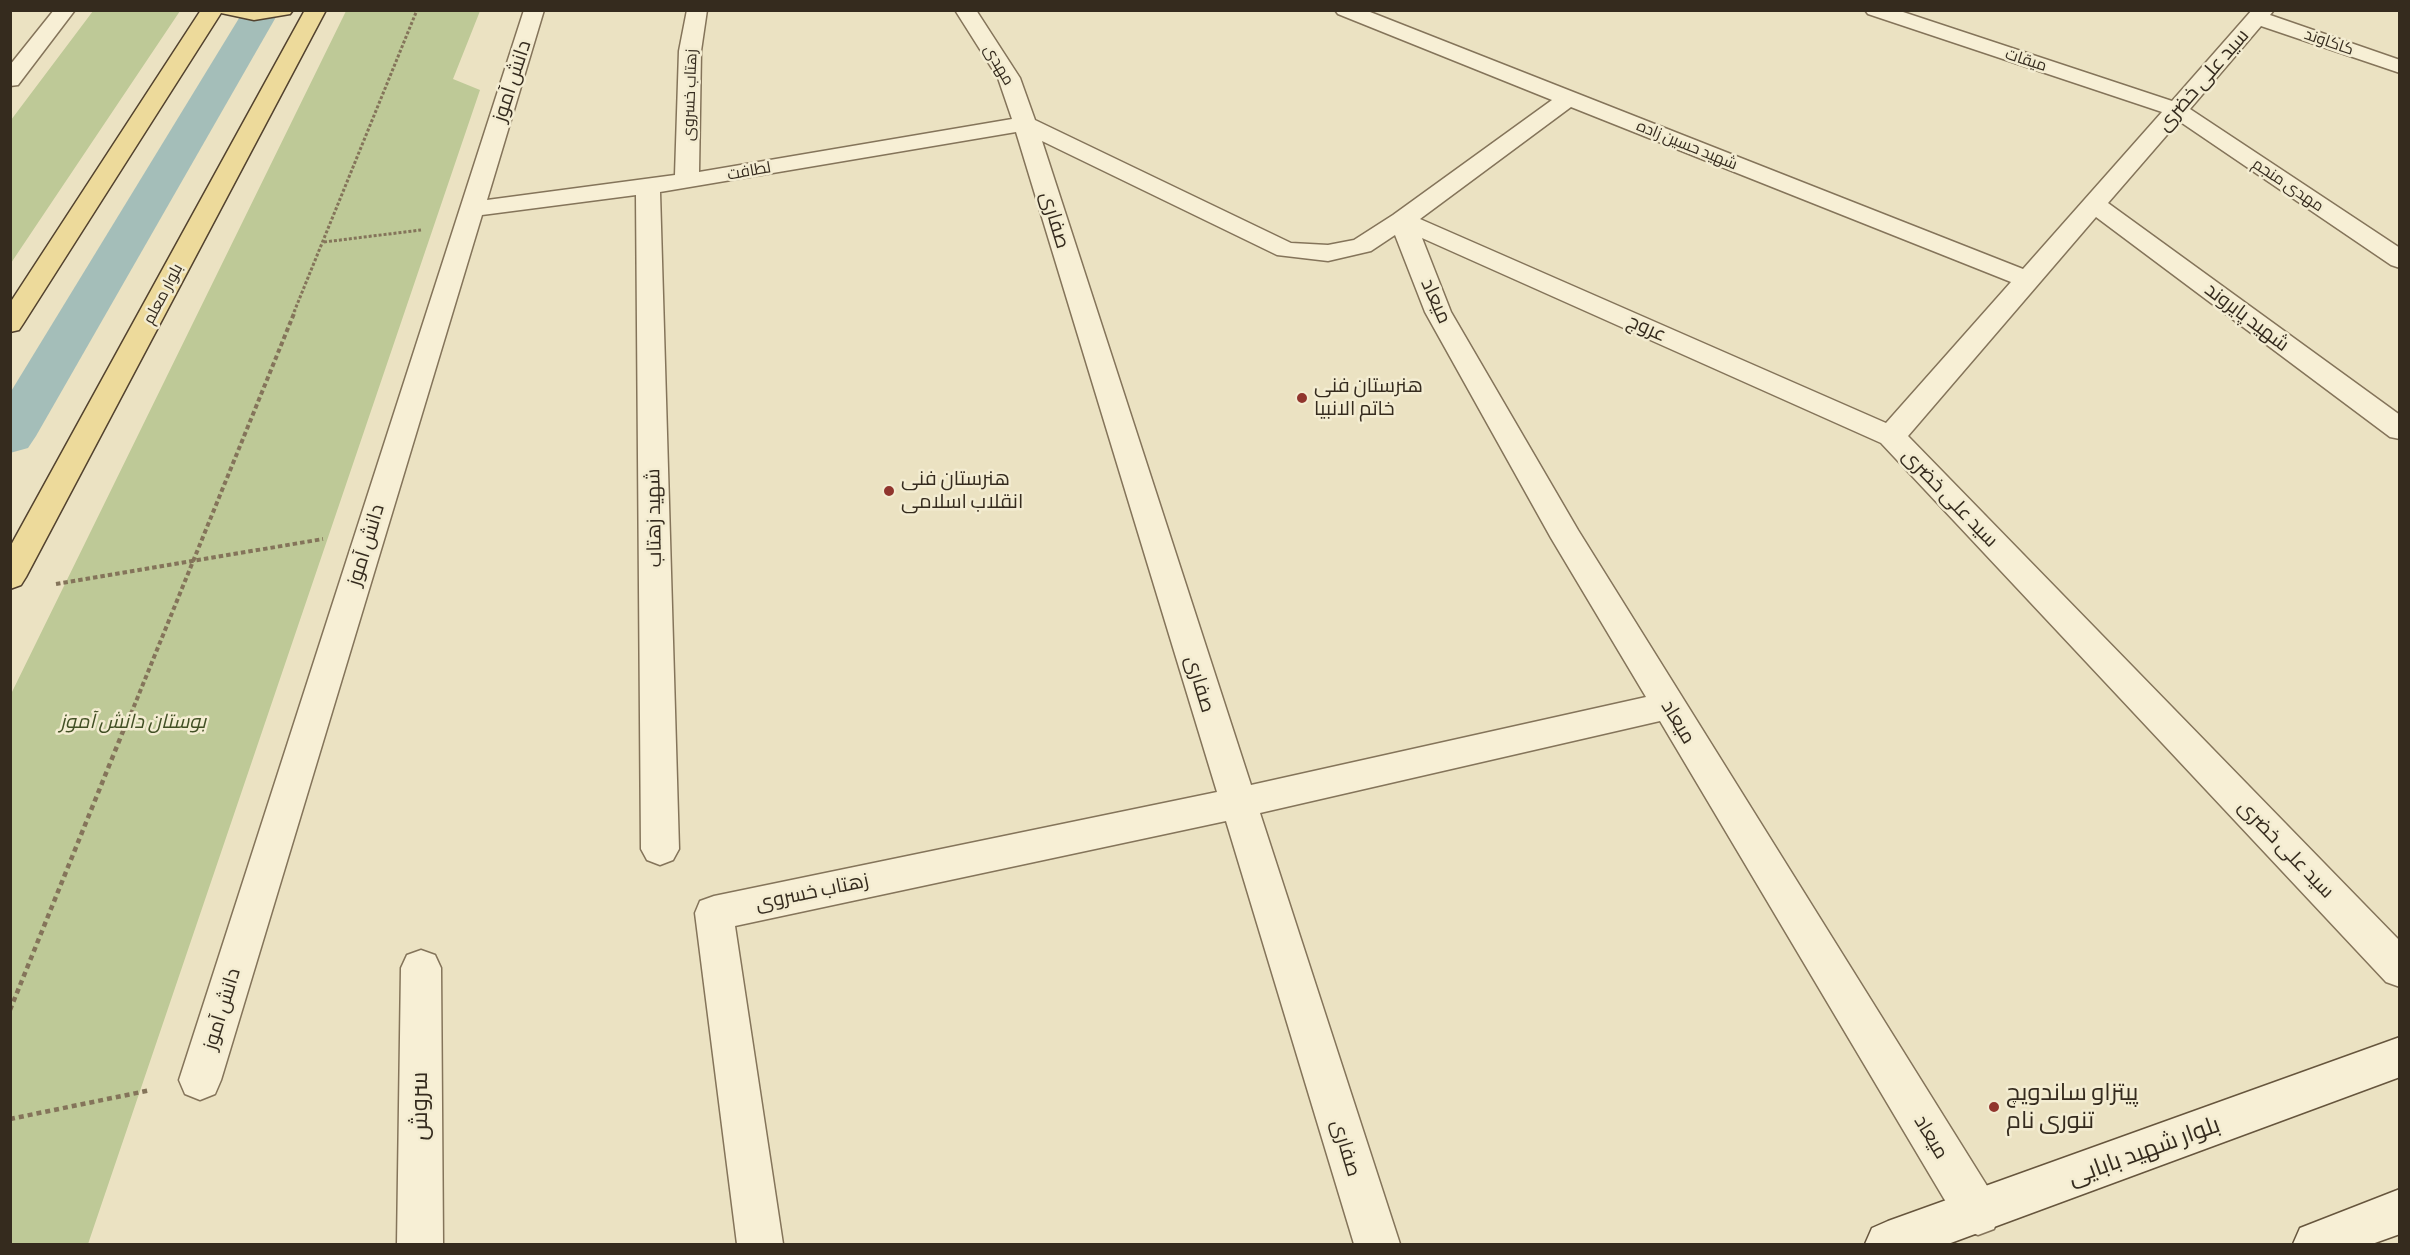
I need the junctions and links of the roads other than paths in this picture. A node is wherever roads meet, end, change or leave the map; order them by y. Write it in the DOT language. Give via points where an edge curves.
graph roads {
  1 [pos="65,10"];
  2 [pos="212,10"];
  3 [pos="229,10"];
  4 [pos="283,10"];
  5 [pos="316,10"];
  6 [pos="534,10"];
  7 [pos="697,10"];
  8 [pos="965,10"];
  9 [pos="1345,10"];
  10 [pos="1875,10"];
  11 [pos="2261,14"];
  12 [pos="2400,67"];
  13 [pos="13,75"];
  14 [pos="1568,99"];
  15 [pos="2177,110"];
  16 [pos="1025,124"];
  17 [pos="687,181"];
  18 [pos="648,186"];
  19 [pos="2094,204"];
  20 [pos="468,216"];
  21 [pos="1402,220"];
  22 [pos="2400,260"];
  23 [pos="2028,280"];
  24 [pos="10,324"];
  25 [pos="2400,430"];
  26 [pos="1891,436"];
  27 [pos="10,577"];
  28 [pos="1668,706"];
  29 [pos="1238,802"];
  30 [pos="660,849"];
  31 [pos="421,968"];
  32 [pos="2400,969"];
  33 [pos="2400,1057"];
  34 [pos="200,1080"];
  35 [pos="2400,1211"];
  36 [pos="1978,1213"];
  37 [pos="420,1245"];
  38 [pos="760,1245"];
  39 [pos="1377,1245"];
  40 [pos="1888,1245"];
  41 [pos="2316,1245"];
  1 -- 13 [label="street"];
  2 -- 24 [label="main road"];
  3 -- 4 [label="main road" via="254,14"];
  5 -- 27 [label="main road, بلوار معلم"];
  6 -- 20 [label="street, دانش آموز"];
  7 -- 17 [label="street, زهتاب خسروی" via="690,51"];
  8 -- 16 [label="street, مهدی" via="1009,78"];
  9 -- 14 [label="street, شهید حسین زاده"];
  10 -- 15 [label="street, میقات"];
  11 -- 12 [label="street, کاکاوند"];
  11 -- 15 [label="street, سید علی خضری"];
  14 -- 21 [label="street"];
  14 -- 23 [label="street, شهید حسین زاده"];
  15 -- 19 [label="street, سید علی خضری"];
  15 -- 22 [label="street, مهدی منجم"];
  16 -- 17 [label="street, لطافت"];
  16 -- 21 [label="street" via="1286,250 1328,253 1362,246"];
  16 -- 29 [label="street, صفاری"];
  17 -- 18 [label="street, لطافت"];
  18 -- 20 [label="street, لطافت"];
  18 -- 30 [label="street, شهید زهتاب"];
  19 -- 23 [label="street, سید علی خضری"];
  19 -- 25 [label="street, شهید پایروند"];
  20 -- 34 [label="street, دانش آموز"];
  21 -- 26 [label="street, عروج"];
  21 -- 28 [label="street, میعاد" via="1438,312"];
  23 -- 26 [label="street, سید علی خضری"];
  26 -- 32 [label="street, سید علی خضری"];
  28 -- 29 [label="street"];
  28 -- 36 [label="street, میعاد"];
  29 -- 38 [label="street, زهتاب خسروی" via="714,912"];
  29 -- 39 [label="street, صفاری"];
  31 -- 37 [label="street, سروش"];
  33 -- 36 [label="street, بلوار شهید بابایی"];
  35 -- 41 [label="street"];
  36 -- 40 [label="street, بلوار شهید بابایی"];
}
